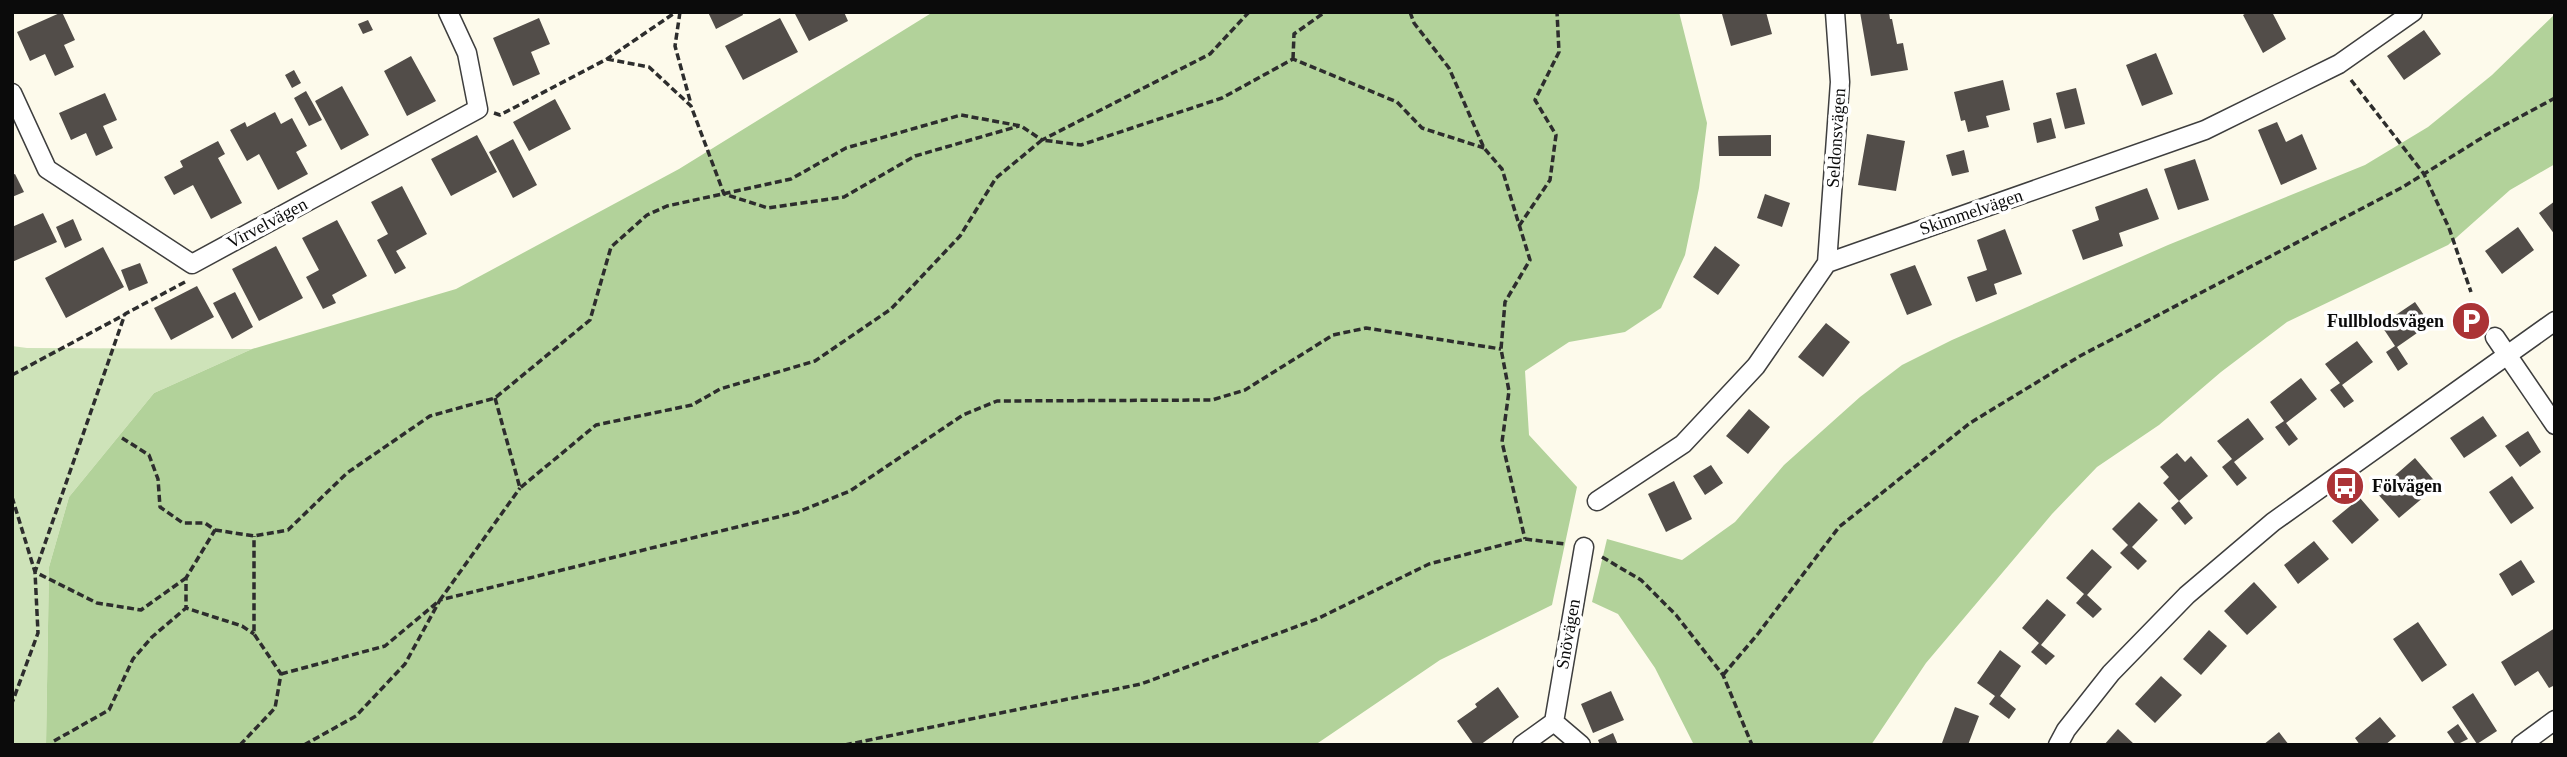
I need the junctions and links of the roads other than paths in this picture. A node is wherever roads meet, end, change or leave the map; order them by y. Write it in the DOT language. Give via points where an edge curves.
graph roads {
  1 [pos="448,12"];
  2 [pos="1835,12"];
  3 [pos="2413,12"];
  4 [pos="12,93"];
  5 [pos="1827,263"];
  6 [pos="2555,321"];
  7 [pos="2495,337"];
  8 [pos="2507,355"];
  9 [pos="2555,425"];
  10 [pos="1597,501"];
  11 [pos="1584,547"];
  12 [pos="2555,720"];
  13 [pos="1554,722"];
  14 [pos="1522,745"];
  15 [pos="1581,745"];
  16 [pos="2058,745"];
  17 [pos="2521,745"];
  1 -- 4 [label="street, Virvelvägen" via="467,53 478,109 192,264 47,169"];
  2 -- 5 [label="street, Seldonsvägen" via="1840,82"];
  3 -- 5 [label="street, Skimmelvägen" via="2339,64 2205,130"];
  5 -- 10 [label="street" via="1756,366 1683,444"];
  6 -- 8 [label="street"];
  7 -- 8 [label="street"];
  8 -- 9 [label="street"];
  8 -- 16 [label="street" via="2273,522 2187,595 2111,673"];
  11 -- 13 [label="street, Snövägen"];
  12 -- 17 [label="street"];
  13 -- 14 [label="street"];
  13 -- 15 [label="street"];
}
